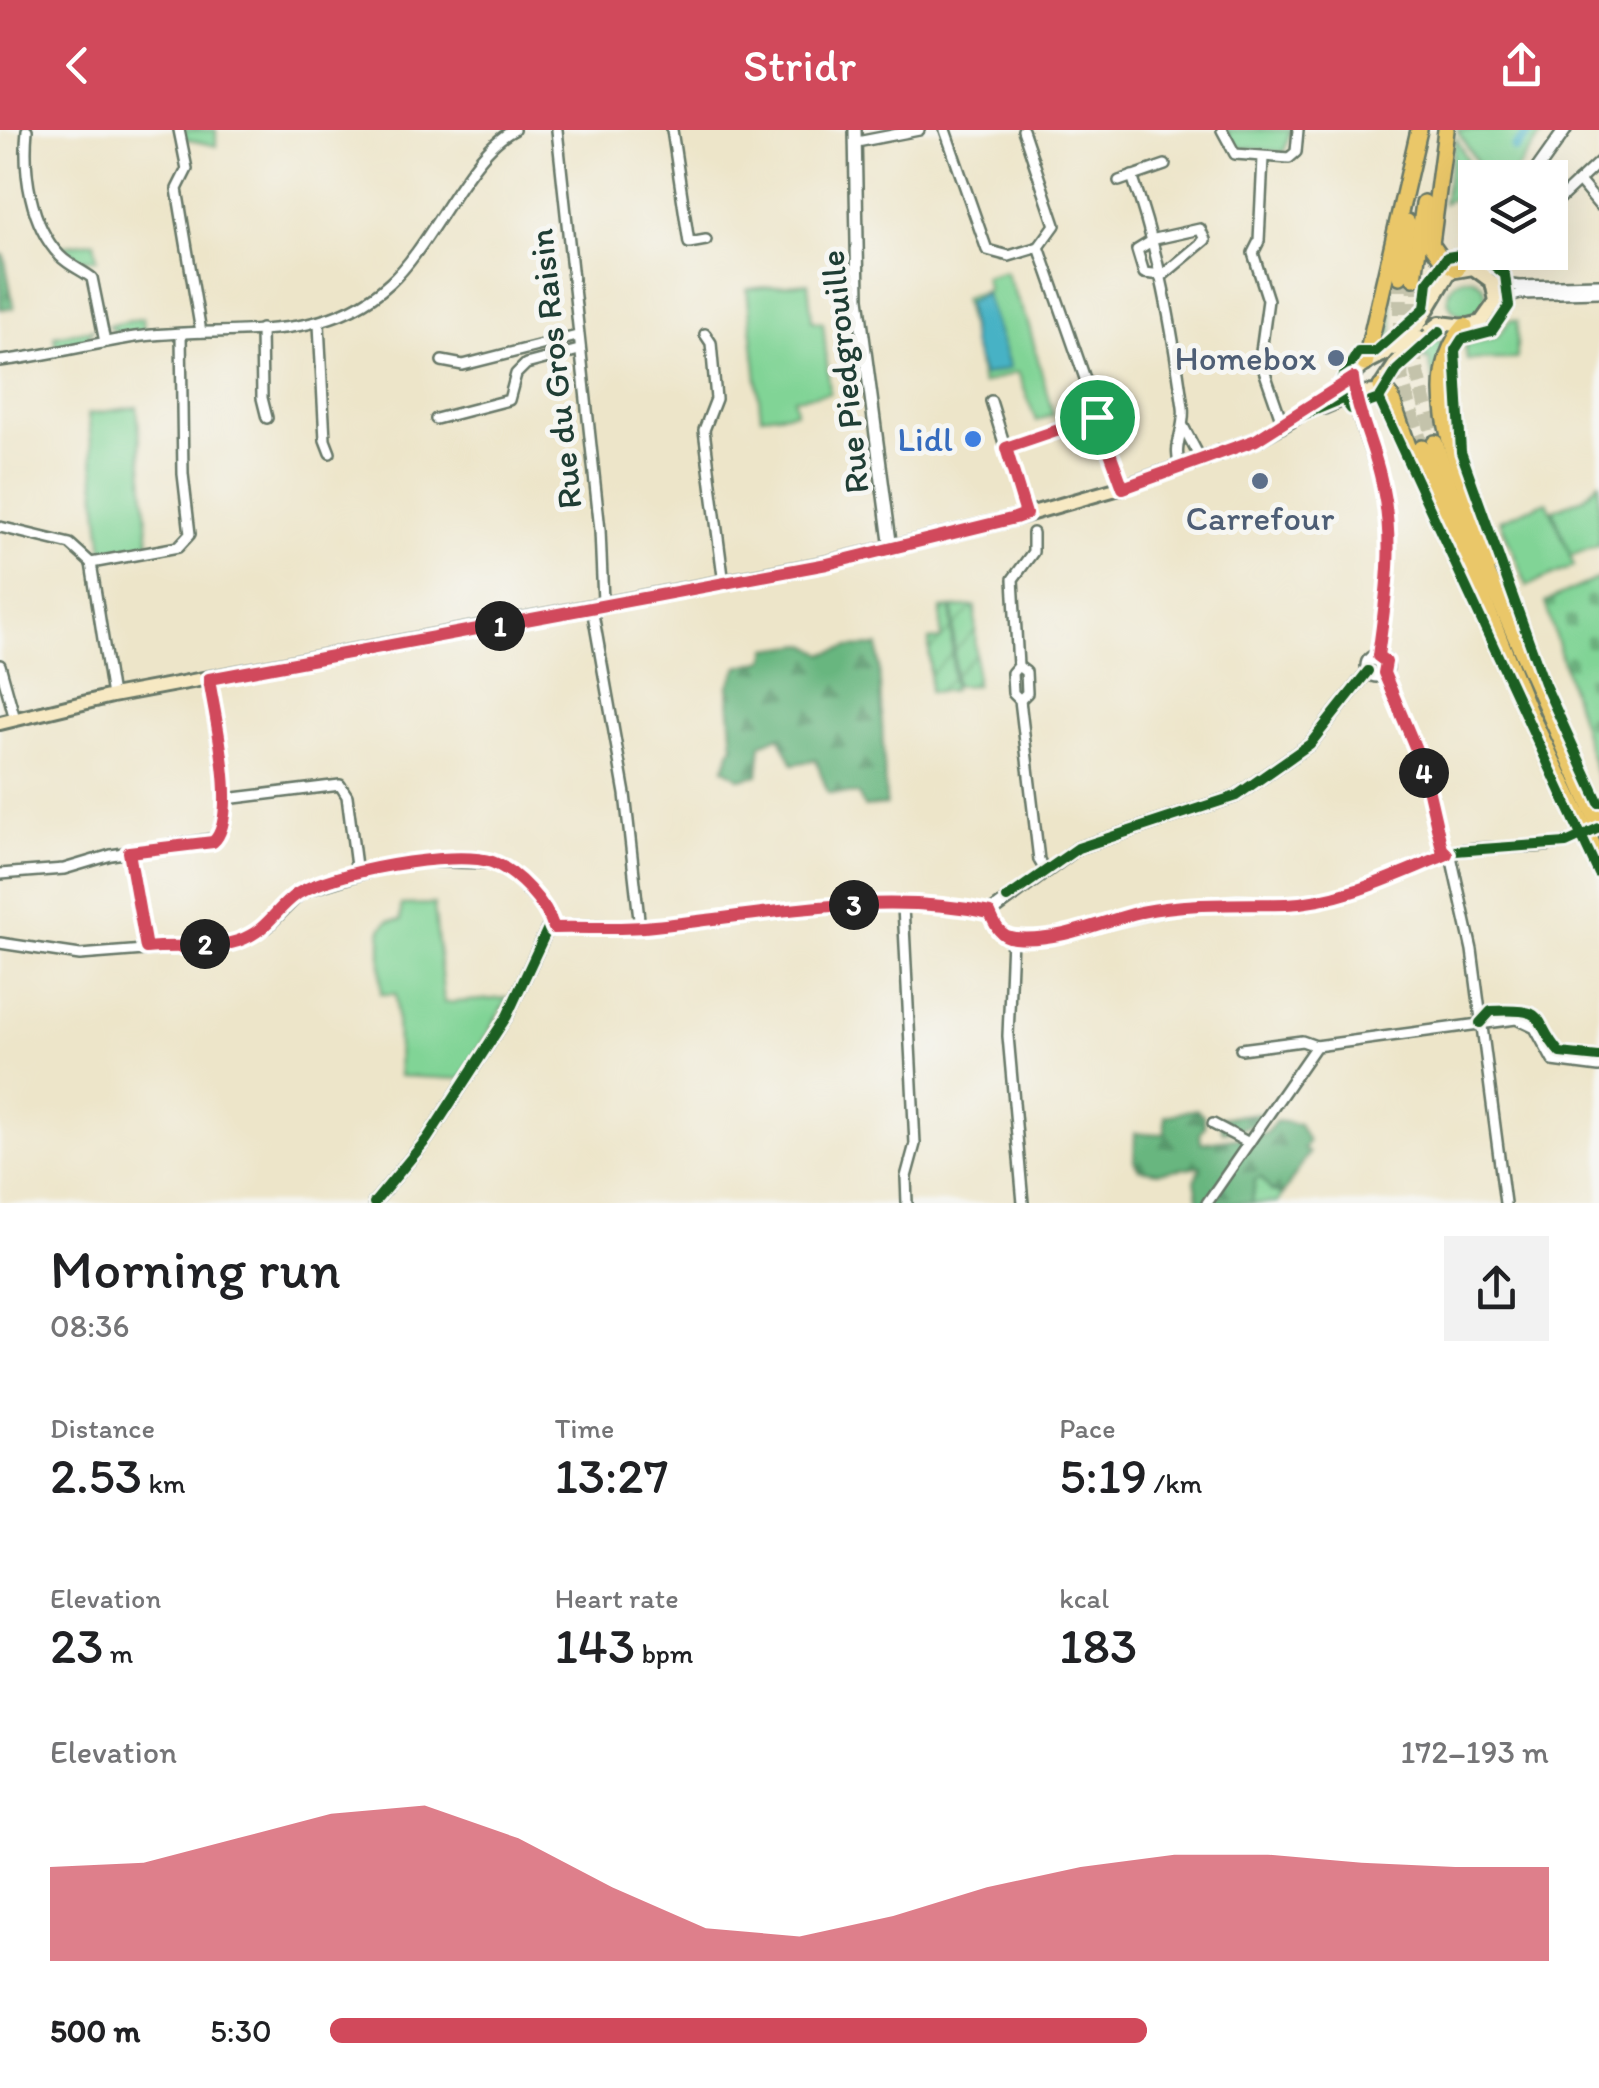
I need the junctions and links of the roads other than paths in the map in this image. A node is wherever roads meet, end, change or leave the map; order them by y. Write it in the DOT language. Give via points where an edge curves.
graph roads {
  1 [pos="27,130"];
  2 [pos="179,130"];
  3 [pos="514,130"];
  4 [pos="557,130"];
  5 [pos="672,130"];
  6 [pos="919,130"];
  7 [pos="946,130"];
  8 [pos="1023,130"];
  9 [pos="1222,130"];
  10 [pos="1298,130"];
  11 [pos="1422,130"];
  12 [pos="1443,130"];
  13 [pos="1565,130"];
  14 [pos="856,136"];
  15 [pos="1263,158"];
  16 [pos="1544,160"];
  17 [pos="1599,162"];
  18 [pos="1165,165"];
  19 [pos="1132,176"];
  20 [pos="1118,181"];
  21 [pos="1579,181"];
  22 [pos="1568,191"];
  23 [pos="1599,206"];
  24 [pos="706,240"];
  25 [pos="1155,240"];
  26 [pos="1039,247"];
  27 [pos="1458,267"];
  28 [pos="1458,270"];
  29 [pos="1467,270"];
  30 [pos="1487,270"];
  31 [pos="1162,275"];
  32 [pos="1489,278"];
  33 [pos="1599,284"];
  34 [pos="1599,292"];
  35 [pos="1496,302"];
  36 [pos="319,324"];
  37 [pos="1465,326"];
  38 [pos="262,329"];
  39 [pos="1419,331"];
  40 [pos="202,332"];
  41 [pos="181,334"];
  42 [pos="705,334"];
  43 [pos="577,336"];
  44 [pos="105,342"];
  45 [pos="579,350"];
  46 [pos="1395,356"];
  47 [pos="0,361"];
  48 [pos="442,361"];
  49 [pos="1365,364"];
  50 [pos="1353,378"];
  51 [pos="1381,387"];
  52 [pos="1358,393"];
  53 [pos="991,401"];
  54 [pos="1097,417"];
  55 [pos="267,418"];
  56 [pos="436,419"];
  57 [pos="1289,422"];
  58 [pos="1184,426"];
  59 [pos="1006,448"];
  60 [pos="330,452"];
  61 [pos="1201,460"];
  62 [pos="1180,467"];
  63 [pos="1123,488"];
  64 [pos="1026,514"];
  65 [pos="0,527"];
  66 [pos="1034,533"];
  67 [pos="891,548"];
  68 [pos="90,563"];
  69 [pos="724,584"];
  70 [pos="598,605"];
  71 [pos="1488,612"];
  72 [pos="1510,625"];
  73 [pos="1378,656"];
  74 [pos="0,666"];
  75 [pos="1368,671"];
  76 [pos="1384,673"];
  77 [pos="209,679"];
  78 [pos="112,696"];
  79 [pos="15,719"];
  80 [pos="0,724"];
  81 [pos="226,798"];
  82 [pos="1595,829"];
  83 [pos="129,852"];
  84 [pos="1447,854"];
  85 [pos="1599,858"];
  86 [pos="1045,870"];
  87 [pos="0,874"];
  88 [pos="357,874"];
  89 [pos="903,906"];
  90 [pos="990,913"];
  91 [pos="554,928"];
  92 [pos="640,928"];
  93 [pos="1012,938"];
  94 [pos="0,944"];
  95 [pos="146,948"];
  96 [pos="1480,1023"];
  97 [pos="1316,1046"];
  98 [pos="1241,1049"];
  99 [pos="1599,1067"];
  100 [pos="1212,1124"];
  101 [pos="1249,1143"];
  102 [pos="374,1203"];
  103 [pos="907,1203"];
  104 [pos="1024,1203"];
  105 [pos="1207,1203"];
  106 [pos="1505,1203"];
  1 -- 44 [label="street" via="26,172 41,229 57,253 92,278"];
  2 -- 40 [label="street" via="187,169 177,189"];
  3 -- 36 [label="street" via="480,160 394,280 350,314"];
  4 -- 43 [label="street, Rue du Gros Raisin"];
  5 -- 24 [label="street" via="689,243"];
  6 -- 14 [label="street"];
  7 -- 26 [label="street" via="988,250 1010,256"];
  8 -- 26 [label="street" via="1055,225"];
  9 -- 15 [label="street" via="1235,154"];
  10 -- 15 [label="street" via="1294,156"];
  11 -- 12 [label="main road" via="1407,277"];
  11 -- 49 [label="main road"];
  12 -- 27 [label="main road" via="1431,244 1443,261"];
  13 -- 16 [label="street"];
  14 -- 67 [label="street, Rue Piedgrouille" via="858,298"];
  15 -- 57 [label="street" via="1253,252 1268,300 1260,359"];
  17 -- 21 [label="street"];
  18 -- 19 [label="street"];
  19 -- 20 [label="street"];
  19 -- 25 [label="street"];
  21 -- 22 [label="street"];
  21 -- 23 [label="street"];
  25 -- 31 [label="street"];
  25 -- 31 [label="street" via="1137,250 1144,273"];
  25 -- 31 [label="street" via="1200,229 1206,240"];
  26 -- 54 [label="street"];
  28 -- 39 [label="main road" via="1445,277"];
  29 -- 32 [label="main road"];
  30 -- 32 [label="street"];
  31 -- 58 [label="street"];
  32 -- 33 [label="street" via="1519,286"];
  32 -- 35 [label="main road"];
  34 -- 35 [label="street" via="1520,294"];
  35 -- 37 [label="main road" via="1482,322"];
  36 -- 38 [label="street"];
  36 -- 60 [label="street"];
  37 -- 39 [label="main road" via="1447,322"];
  37 -- 72 [label="main road" via="1446,355 1446,416 1455,464"];
  38 -- 40 [label="street"];
  38 -- 55 [label="street"];
  39 -- 46 [label="main road, bridge"];
  40 -- 41 [label="street"];
  41 -- 44 [label="street"];
  41 -- 68 [label="street" via="190,534 178,547"];
  42 -- 69 [label="street" via="716,399 704,430"];
  43 -- 45 [label="street, Rue du Gros Raisin"];
  43 -- 48 [label="street" via="463,366"];
  44 -- 47 [label="street"];
  45 -- 56 [label="street" via="526,364 509,400"];
  45 -- 70 [label="street, Rue du Gros Raisin" via="600,530"];
  46 -- 49 [label="main road"];
  46 -- 51 [label="main road"];
  49 -- 50 [label="main road"];
  50 -- 52 [label="main road"];
  50 -- 57 [label="main road"];
  51 -- 52 [label="main road"];
  51 -- 71 [label="main road" via="1457,561"];
  52 -- 57 [label="main road"];
  52 -- 73 [label="street" via="1390,540"];
  53 -- 59 [label="street"];
  54 -- 59 [label="street"];
  54 -- 63 [label="street"];
  57 -- 61 [label="main road"];
  58 -- 61 [label="street"];
  58 -- 62 [label="street" via="1174,452"];
  59 -- 64 [label="street"];
  61 -- 62 [label="main road"];
  62 -- 63 [label="main road"];
  63 -- 64 [label="main road"];
  64 -- 67 [label="main road"];
  65 -- 68 [label="street" via="70,544"];
  66 -- 86 [label="street" via="1033,552 1013,579 1018,666 1012,683 1020,700 1038,860"];
  67 -- 69 [label="main road"];
  68 -- 78 [label="street"];
  69 -- 70 [label="main road"];
  70 -- 77 [label="main road"];
  70 -- 92 [label="street, Rue du Gros Raisin"];
  71 -- 72 [label="main road" via="1428,446"];
  71 -- 82 [label="main road"];
  72 -- 82 [label="main road"];
  73 -- 75 [label="street"];
  73 -- 76 [label="street" via="1386,662"];
  74 -- 79 [label="street"];
  75 -- 76 [label="street"];
  75 -- 86 [label="street" via="1310,744 1236,796 1078,848"];
  76 -- 84 [label="street" via="1408,722"];
  77 -- 78 [label="main road"];
  77 -- 81 [label="street"];
  78 -- 79 [label="main road"];
  79 -- 80 [label="main road"];
  81 -- 83 [label="street" via="221,833 213,842"];
  81 -- 88 [label="street" via="340,786"];
  82 -- 84 [label="street" via="1566,844"];
  82 -- 85 [label="main road"];
  83 -- 87 [label="street" via="64,869"];
  83 -- 95 [label="street"];
  84 -- 93 [label="street" via="1344,895 1178,907 1082,931"];
  84 -- 96 [label="street" via="1472,950"];
  86 -- 90 [label="street"];
  88 -- 91 [label="street" via="403,861 488,861 513,874"];
  88 -- 95 [label="street" via="298,894 267,927 234,943"];
  89 -- 90 [label="street"];
  89 -- 92 [label="street" via="844,904"];
  89 -- 103 [label="street" via="915,1144"];
  90 -- 93 [label="street" via="998,930"];
  91 -- 92 [label="street"];
  91 -- 102 [label="street" via="539,939 507,1016 437,1123"];
  93 -- 104 [label="street" via="1008,1036"];
  94 -- 95 [label="street" via="80,955"];
  96 -- 97 [label="street"];
  96 -- 99 [label="street" via="1522,1020 1535,1028 1553,1061"];
  96 -- 106 [label="street"];
  97 -- 98 [label="street" via="1302,1041"];
  97 -- 101 [label="street"];
  100 -- 101 [label="street"];
  101 -- 105 [label="street"];
}
